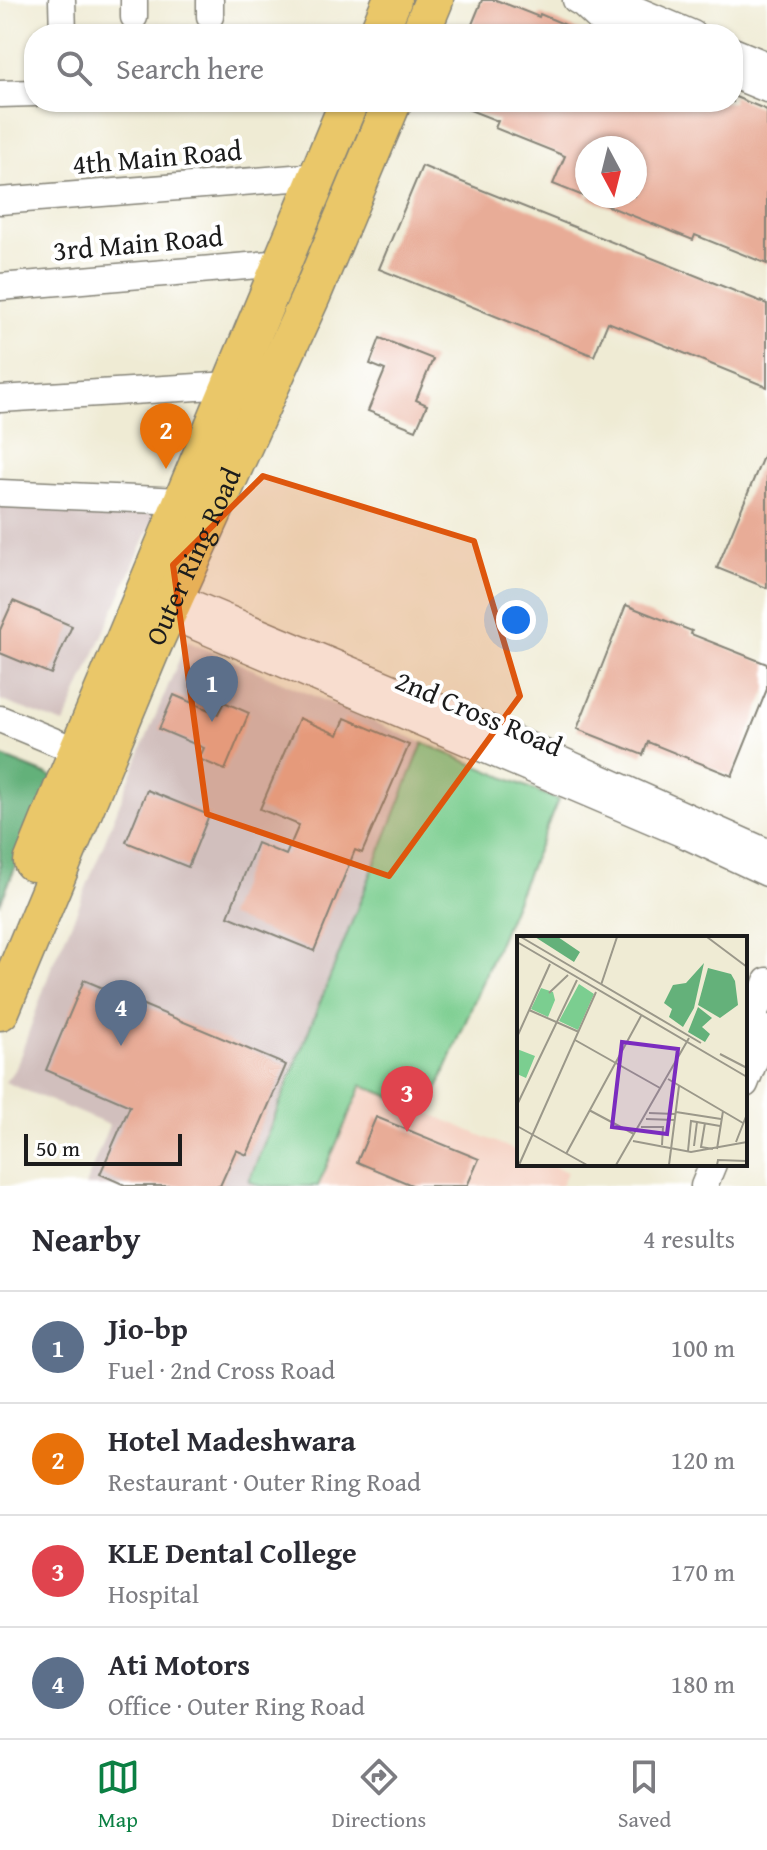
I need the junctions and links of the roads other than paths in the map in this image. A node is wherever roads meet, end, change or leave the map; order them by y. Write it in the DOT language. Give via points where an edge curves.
graph roads {
  1 [pos="62,0"];
  2 [pos="392,0"];
  3 [pos="434,0"];
  4 [pos="613,0"];
  5 [pos="586,1"];
  6 [pos="63,24"];
  7 [pos="382,24"];
  8 [pos="424,24"];
  9 [pos="611,24"];
  10 [pos="669,24"];
  11 [pos="743,55"];
  12 [pos="767,65"];
  13 [pos="743,79"];
  14 [pos="767,89"];
  15 [pos="24,93"];
  16 [pos="0,94"];
  17 [pos="345,112"];
  18 [pos="388,112"];
  19 [pos="318,176"];
  20 [pos="0,201"];
  21 [pos="282,263"];
  22 [pos="0,287"];
  23 [pos="230,385"];
  24 [pos="0,399"];
  25 [pos="0,493"];
  26 [pos="182,501"];
  27 [pos="170,605"];
  28 [pos="0,719"];
  29 [pos="77,751"];
  30 [pos="767,852"];
  31 [pos="767,873"];
  32 [pos="0,942"];
  33 [pos="767,981"];
  34 [pos="0,1011"];
  35 [pos="767,1029"];
  36 [pos="747,1035"];
  37 [pos="747,1079"];
  38 [pos="694,1166"];
  39 [pos="712,1166"];
  40 [pos="686,1186"];
  41 [pos="704,1186"];
  1 -- 6 [label="street"];
  2 -- 7 [label="highway"];
  3 -- 8 [label="highway"];
  4 -- 10 [label="street"];
  5 -- 9 [label="street" via="599,19"];
  11 -- 12 [label="street"];
  13 -- 14 [label="street"];
  15 -- 16 [label="street"];
  17 -- 19 [label="highway, Outer Ring Road"];
  18 -- 27 [label="highway, Outer Ring Road" via="311,296"];
  19 -- 20 [label="street, 4th Main Road"];
  19 -- 21 [label="highway, Outer Ring Road"];
  21 -- 22 [label="street, 3rd Main Road"];
  21 -- 23 [label="highway, Outer Ring Road"];
  23 -- 24 [label="street"];
  23 -- 26 [label="highway, Outer Ring Road"];
  25 -- 26 [label="street"];
  26 -- 29 [label="highway, Outer Ring Road"];
  27 -- 30 [label="street, 2nd Cross Road" via="491,729"];
  27 -- 31 [label="street, 2nd Cross Road"];
  27 -- 34 [label="highway, Outer Ring Road"];
  28 -- 29 [label="street"];
  29 -- 32 [label="highway, Outer Ring Road"];
  33 -- 36 [label="street"];
  35 -- 37 [label="street"];
  38 -- 40 [label="street"];
  39 -- 41 [label="street"];
}
